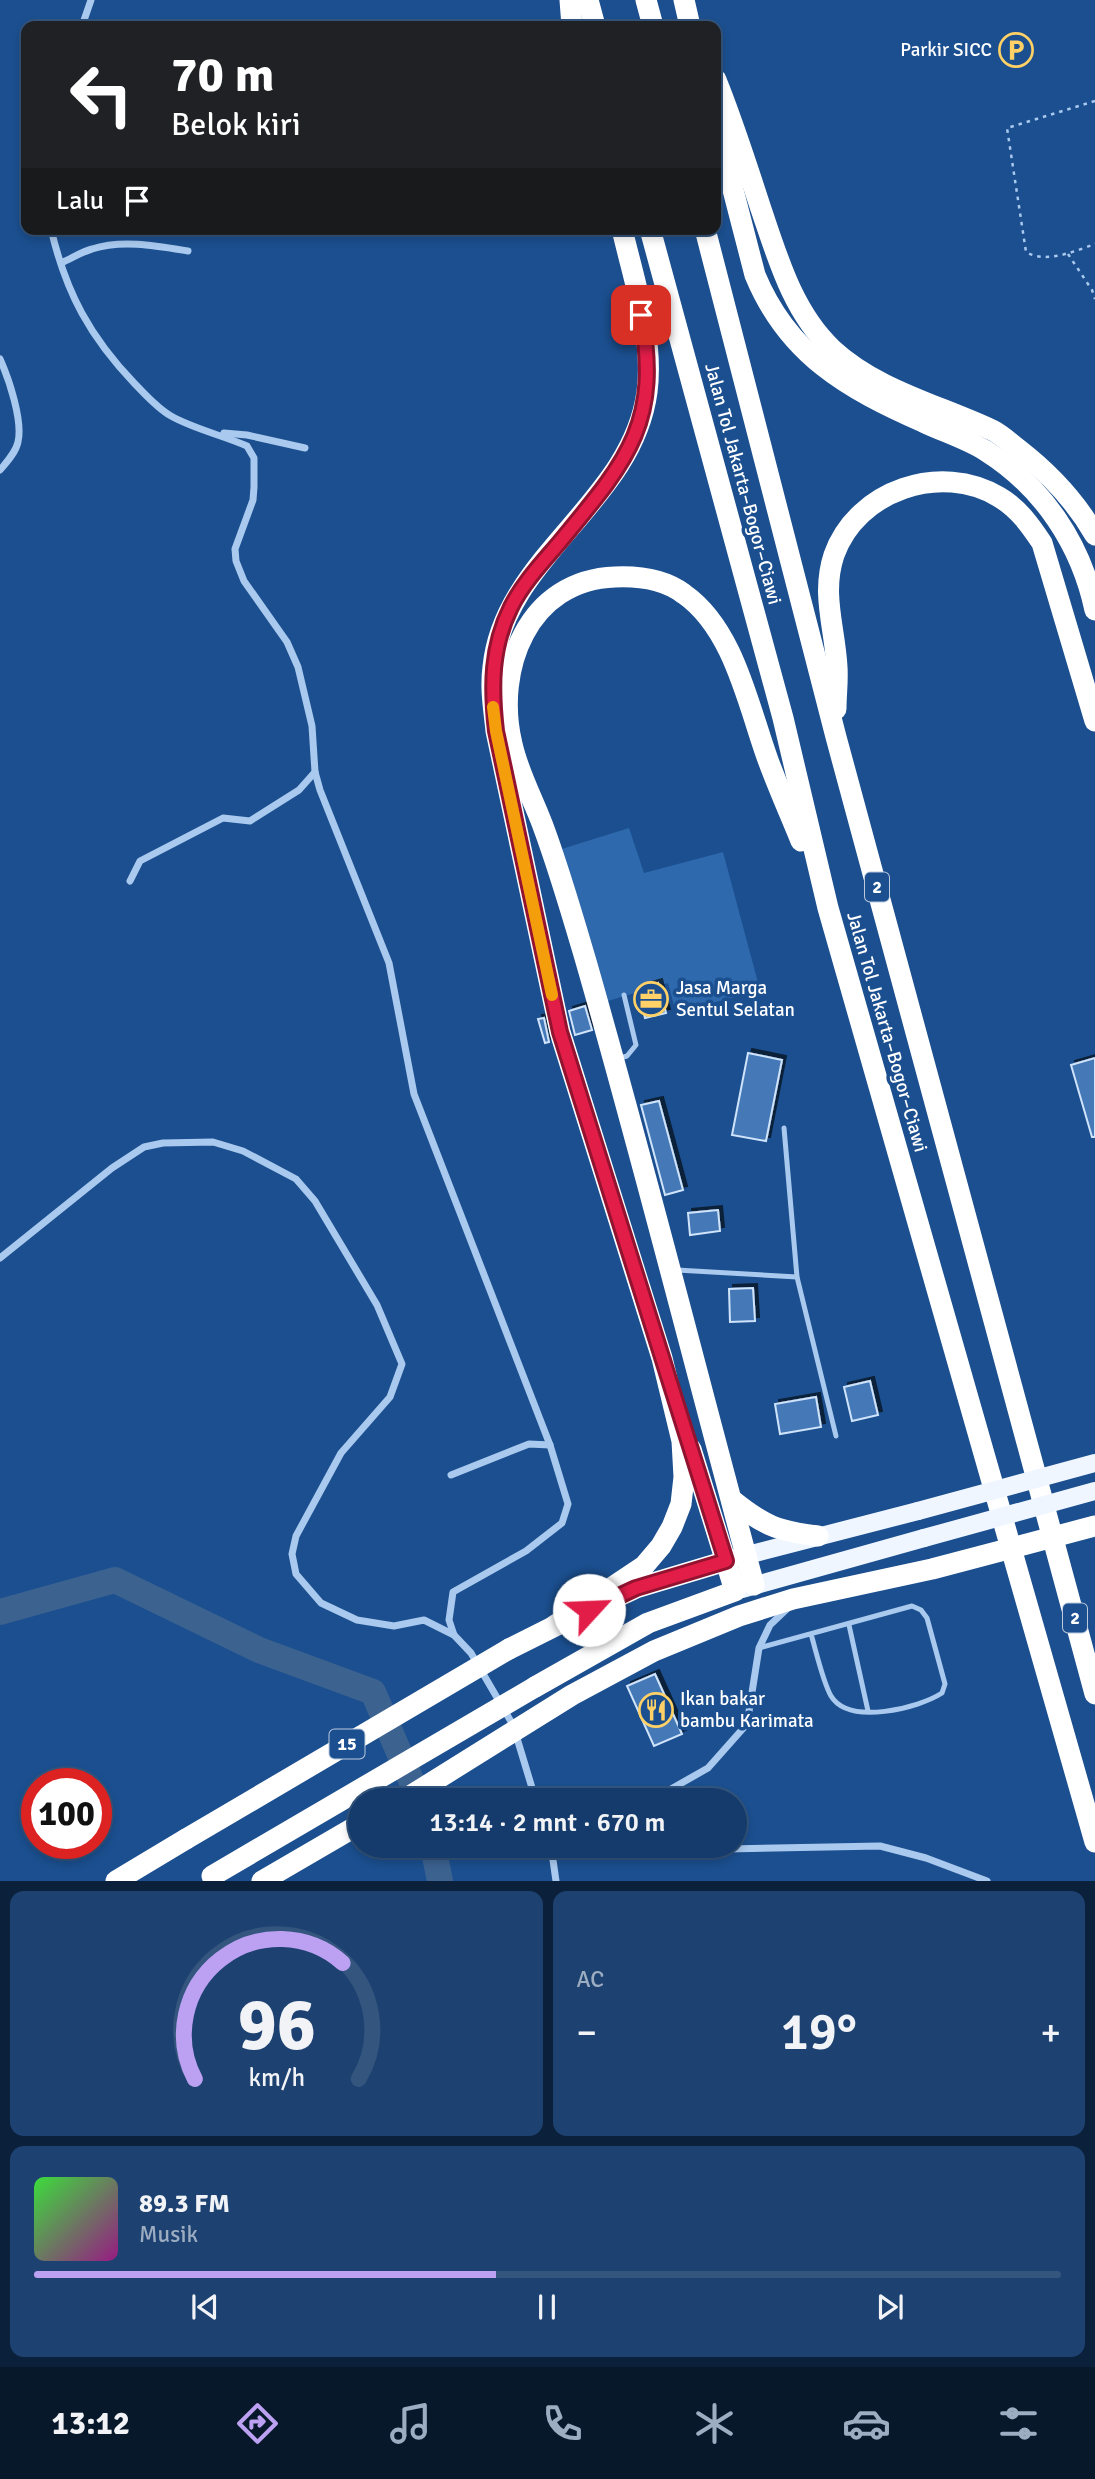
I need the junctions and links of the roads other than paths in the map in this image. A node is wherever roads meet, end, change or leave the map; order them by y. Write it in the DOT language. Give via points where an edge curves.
graph roads {
  1 [pos="91,0"];
  2 [pos="570,0"];
  3 [pos="588,0"];
  4 [pos="646,0"];
  5 [pos="684,2"];
  6 [pos="84,21"];
  7 [pos="572,21"];
  8 [pos="594,21"];
  9 [pos="652,21"];
  10 [pos="690,21"];
  11 [pos="721,92"];
  12 [pos="721,143"];
  13 [pos="53,235"];
  14 [pos="623,235"];
  15 [pos="652,235"];
  16 [pos="707,235"];
  17 [pos="188,251"];
  18 [pos="61,263"];
  19 [pos="0,359"];
  20 [pos="216,433"];
  21 [pos="306,448"];
  22 [pos="0,470"];
  23 [pos="1095,535"];
  24 [pos="1095,610"];
  25 [pos="1095,721"];
  26 [pos="835,737"];
  27 [pos="315,772"];
  28 [pos="130,881"];
  29 [pos="828,908"];
  30 [pos="624,995"];
  31 [pos="614,1061"];
  32 [pos="785,1128"];
  33 [pos="0,1258"];
  34 [pos="670,1270"];
  35 [pos="797,1277"];
  36 [pos="662,1358"];
  37 [pos="836,1436"];
  38 [pos="550,1445"];
  39 [pos="1095,1463"];
  40 [pos="451,1475"];
  41 [pos="1095,1491"];
  42 [pos="733,1500"];
  43 [pos="1095,1526"];
  44 [pos="818,1536"];
  45 [pos="736,1558"];
  46 [pos="793,1574"];
  47 [pos="745,1588"];
  48 [pos="849,1625"];
  49 [pos="554,1626"];
  50 [pos="811,1634"];
  51 [pos="454,1635"];
  52 [pos="759,1648"];
  53 [pos="1095,1694"];
  54 [pos="868,1711"];
  55 [pos="423,1788"];
  56 [pos="532,1788"];
  57 [pos="673,1788"];
  58 [pos="348,1832"];
  59 [pos="1095,1842"];
  60 [pos="747,1849"];
  61 [pos="554,1858"];
  62 [pos="208,1878"];
  63 [pos="116,1881"];
  64 [pos="262,1881"];
  65 [pos="556,1881"];
  66 [pos="987,1881"];
  1 -- 6 [label="street"];
  2 -- 7 [label="highway"];
  3 -- 8 [label="highway"];
  4 -- 9 [label="highway"];
  5 -- 10 [label="highway"];
  11 -- 23 [label="highway" via="791,292 831,349 888,386 996,432 1057,483"];
  12 -- 24 [label="highway" via="755,275 762,293 794,338 852,388 984,450 1016,472 1041,496 1060,524 1079,559"];
  13 -- 18 [label="street"];
  14 -- 36 [label="highway" via="648,359 639,427 610,481 529,578 511,607 493,665 492,693 496,731 560,1032"];
  15 -- 29 [label="highway, Jalan Tol Jakarta–Bogor–Ciawi / 2" via="783,718"];
  16 -- 26 [label="highway, Jalan Tol Jakarta–Bogor–Ciawi / 2"];
  17 -- 18 [label="street" via="116,245 92,249"];
  18 -- 20 [label="street" via="86,322 107,355 160,408"];
  19 -- 22 [label="street" via="18,416 19,439"];
  20 -- 21 [label="street"];
  20 -- 27 [label="street" via="253,453 253,500 235,549 236,561 298,667 312,726"];
  25 -- 26 [label="highway" via="1042,543 1025,518 998,496 945,481 899,489 879,500 856,519 835,555 828,585 837,665"];
  26 -- 53 [label="highway, Jalan Tol Jakarta–Bogor–Ciawi / 2"];
  27 -- 28 [label="street" via="299,790 250,821 223,818 140,861"];
  27 -- 38 [label="street" via="389,963 414,1094"];
  29 -- 31 [label="highway" via="718,628 684,594 634,576 603,577 556,596 524,631 510,666 512,744 556,864"];
  29 -- 59 [label="highway, Jalan Tol Jakarta–Bogor–Ciawi / 2"];
  30 -- 31 [label="lane" via="636,1045 627,1056"];
  31 -- 34 [label="highway"];
  32 -- 35 [label="lane"];
  33 -- 51 [label="street" via="144,1147 212,1142 243,1151 296,1180 316,1201 377,1305 402,1364 390,1397 341,1453 296,1536 292,1554 296,1574 321,1603 357,1620 394,1626 424,1620"];
  34 -- 35 [label="lane"];
  34 -- 42 [label="highway"];
  35 -- 37 [label="lane"];
  36 -- 45 [label="highway"];
  36 -- 49 [label="highway" via="682,1441 681,1504 672,1527 644,1566"];
  38 -- 40 [label="street" via="529,1444"];
  38 -- 51 [label="street" via="568,1504 562,1523 526,1550 453,1592 449,1620"];
  39 -- 44 [label="main road, bridge"];
  41 -- 46 [label="main road, bridge"];
  42 -- 44 [label="highway" via="774,1529"];
  42 -- 45 [label="highway"];
  43 -- 55 [label="highway, bridge" via="739,1616 654,1651 572,1695"];
  44 -- 45 [label="main road"];
  45 -- 47 [label="highway"];
  45 -- 49 [label="highway, 15" via="636,1588"];
  46 -- 47 [label="main road"];
  46 -- 52 [label="street" via="794,1602 771,1625"];
  47 -- 62 [label="highway, 15, bridge" via="648,1622"];
  48 -- 50 [label="lane"];
  48 -- 54 [label="lane"];
  48 -- 54 [label="lane" via="912,1606 921,1610 945,1684 942,1693 903,1710"];
  49 -- 63 [label="highway, 15, bridge"];
  50 -- 52 [label="lane"];
  50 -- 54 [label="lane" via="832,1697 853,1711"];
  51 -- 56 [label="street" via="471,1653 513,1725"];
  52 -- 57 [label="street" via="747,1724 708,1768"];
  58 -- 64 [label="highway"];
  60 -- 66 [label="street" via="880,1846"];
  61 -- 65 [label="street"];
}
